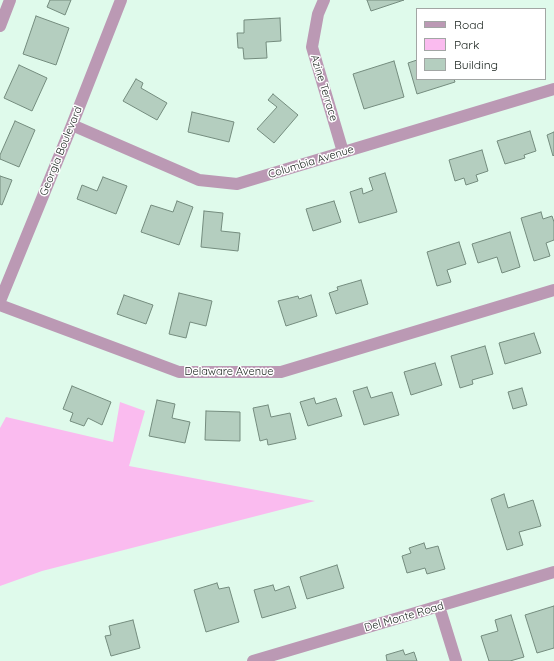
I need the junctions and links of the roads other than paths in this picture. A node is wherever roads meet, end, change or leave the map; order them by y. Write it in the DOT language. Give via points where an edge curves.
graph roads {
  1 [pos="10,0"];
  2 [pos="120,0"];
  3 [pos="324,0"];
  4 [pos="0,26"];
  5 [pos="554,89"];
  6 [pos="72,125"];
  7 [pos="343,152"];
  8 [pos="554,290"];
  9 [pos="0,301"];
  10 [pos="0,305"];
  11 [pos="554,572"];
  12 [pos="439,606"];
  13 [pos="254,661"];
  14 [pos="456,661"];
  1 -- 4 [label="street"];
  2 -- 6 [label="street, Georgia Boulevard"];
  3 -- 7 [label="street, Azine Terrace" via="318,14 312,47"];
  5 -- 7 [label="street, Columbia Avenue"];
  6 -- 7 [label="street, Columbia Avenue" via="199,180 237,184"];
  6 -- 9 [label="street, Georgia Boulevard"];
  8 -- 10 [label="street, Delaware Avenue" via="281,372 179,372"];
  11 -- 12 [label="street, Del Monte Road"];
  12 -- 13 [label="street, Del Monte Road"];
  12 -- 14 [label="street"];
}
